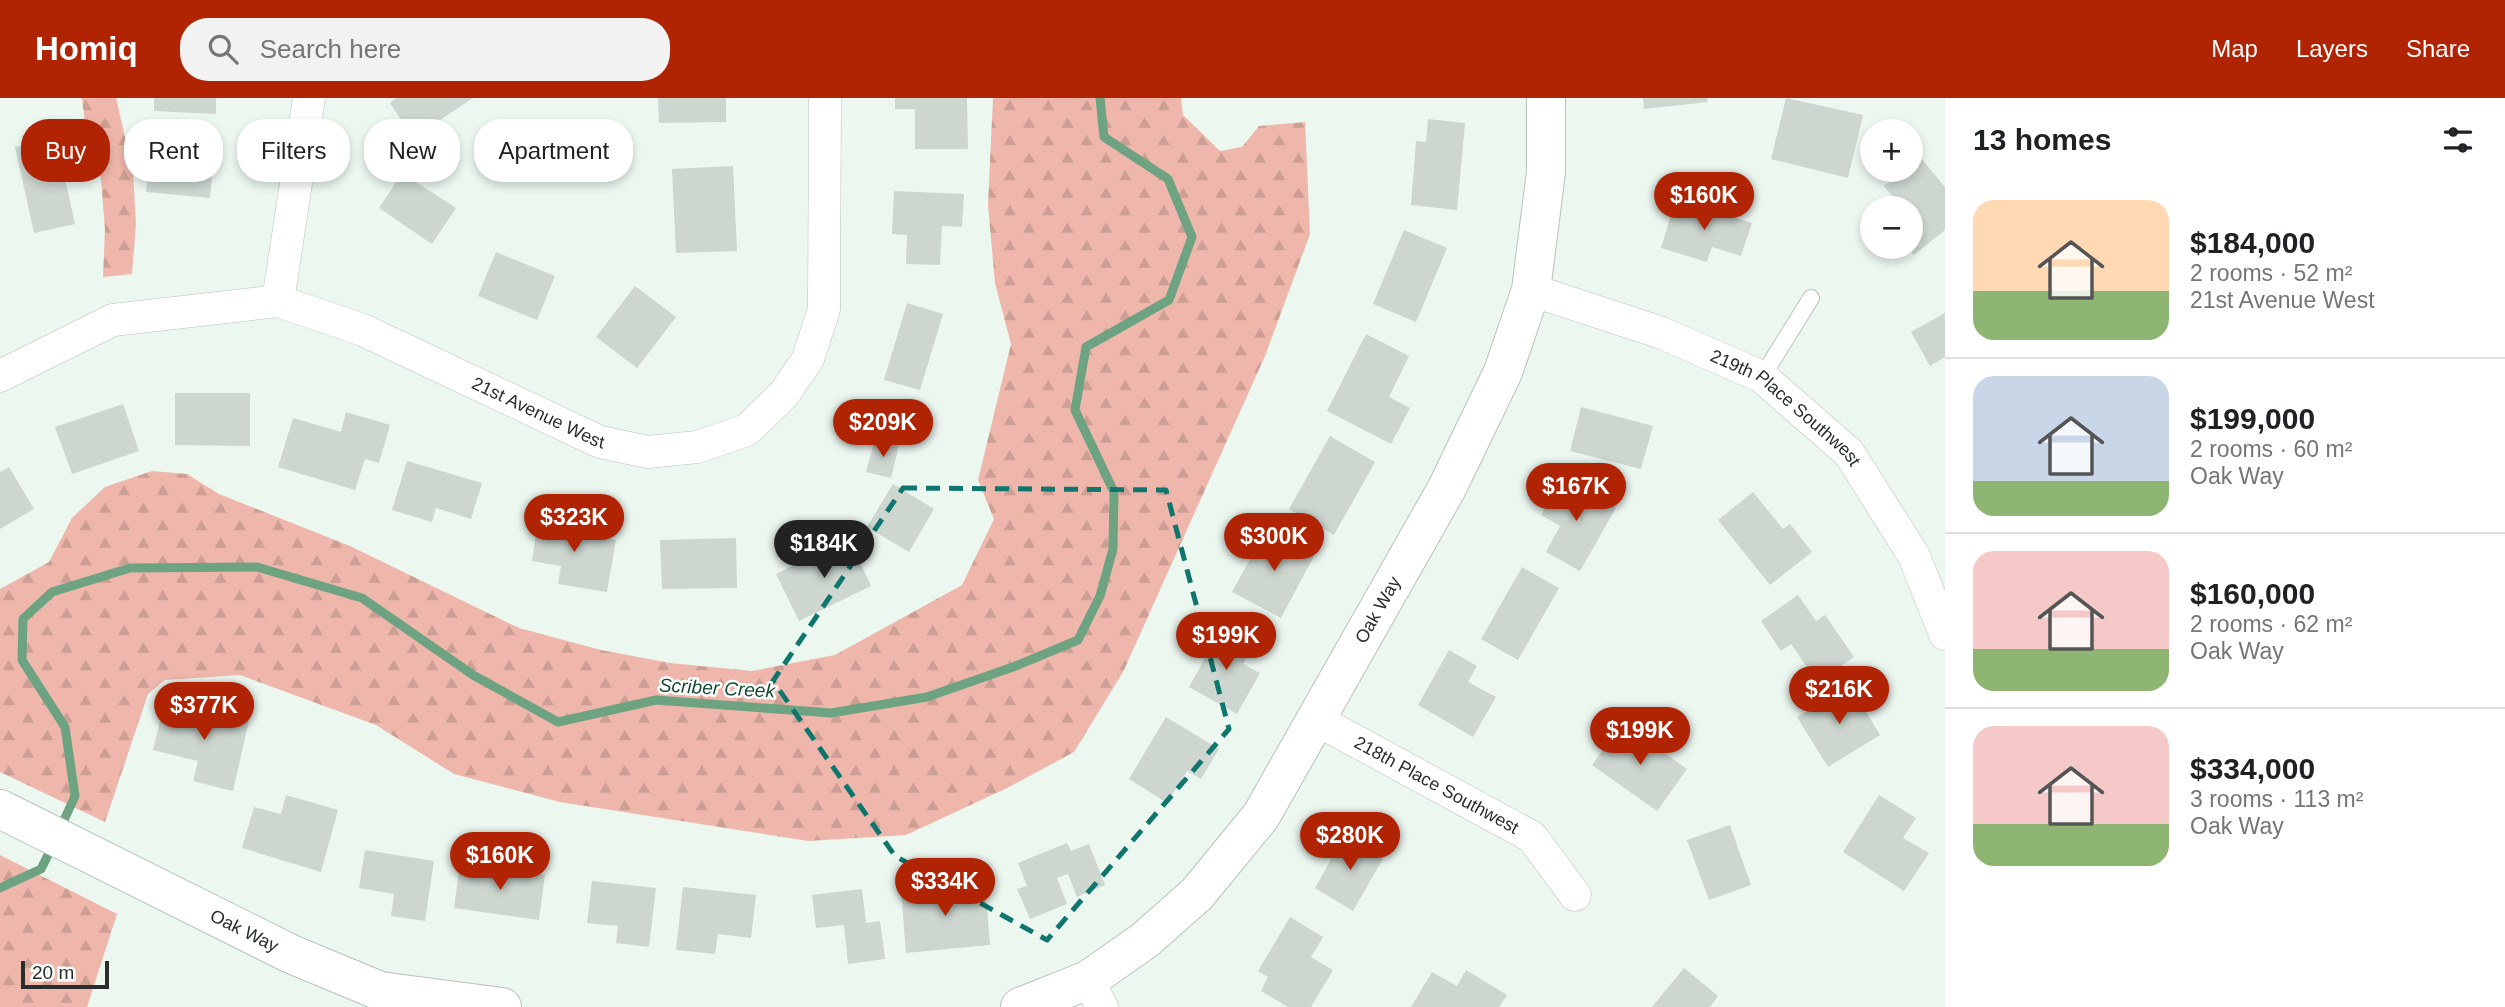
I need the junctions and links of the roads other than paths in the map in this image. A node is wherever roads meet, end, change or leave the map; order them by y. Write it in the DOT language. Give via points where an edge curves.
graph roads {
  1 [pos="309,98"];
  2 [pos="825,98"];
  3 [pos="1546,98"];
  4 [pos="1531,290"];
  5 [pos="1811,298"];
  6 [pos="278,302"];
  7 [pos="4,364"];
  8 [pos="1762,377"];
  9 [pos="1945,634"];
  10 [pos="1317,720"];
  11 [pos="16,817"];
  12 [pos="1574,895"];
  13 [pos="1095,993"];
  14 [pos="378,999"];
  15 [pos="502,1007"];
  16 [pos="1020,1007"];
  1 -- 6 [label="street"];
  2 -- 6 [label="street, 21st Avenue West" via="824,309 808,359 784,394 747,430 697,447 648,452 600,442 363,331"];
  3 -- 4 [label="street, Oak Way" via="1546,172"];
  4 -- 8 [label="street, 219th Place Southwest" via="1662,333"];
  4 -- 10 [label="street, Oak Way" via="1503,372 1452,477"];
  5 -- 8 [label="lane"];
  6 -- 7 [label="street, 21st Avenue West" via="113,320"];
  8 -- 9 [label="street, 219th Place Southwest" via="1849,453 1914,556"];
  10 -- 12 [label="street, 218th Place Southwest" via="1532,837"];
  10 -- 13 [label="street, Oak Way" via="1261,816 1197,894 1144,940"];
  11 -- 14 [label="street, Oak Way"];
  13 -- 16 [label="street, Oak Way"];
  14 -- 15 [label="street, Oak Way"];
}
